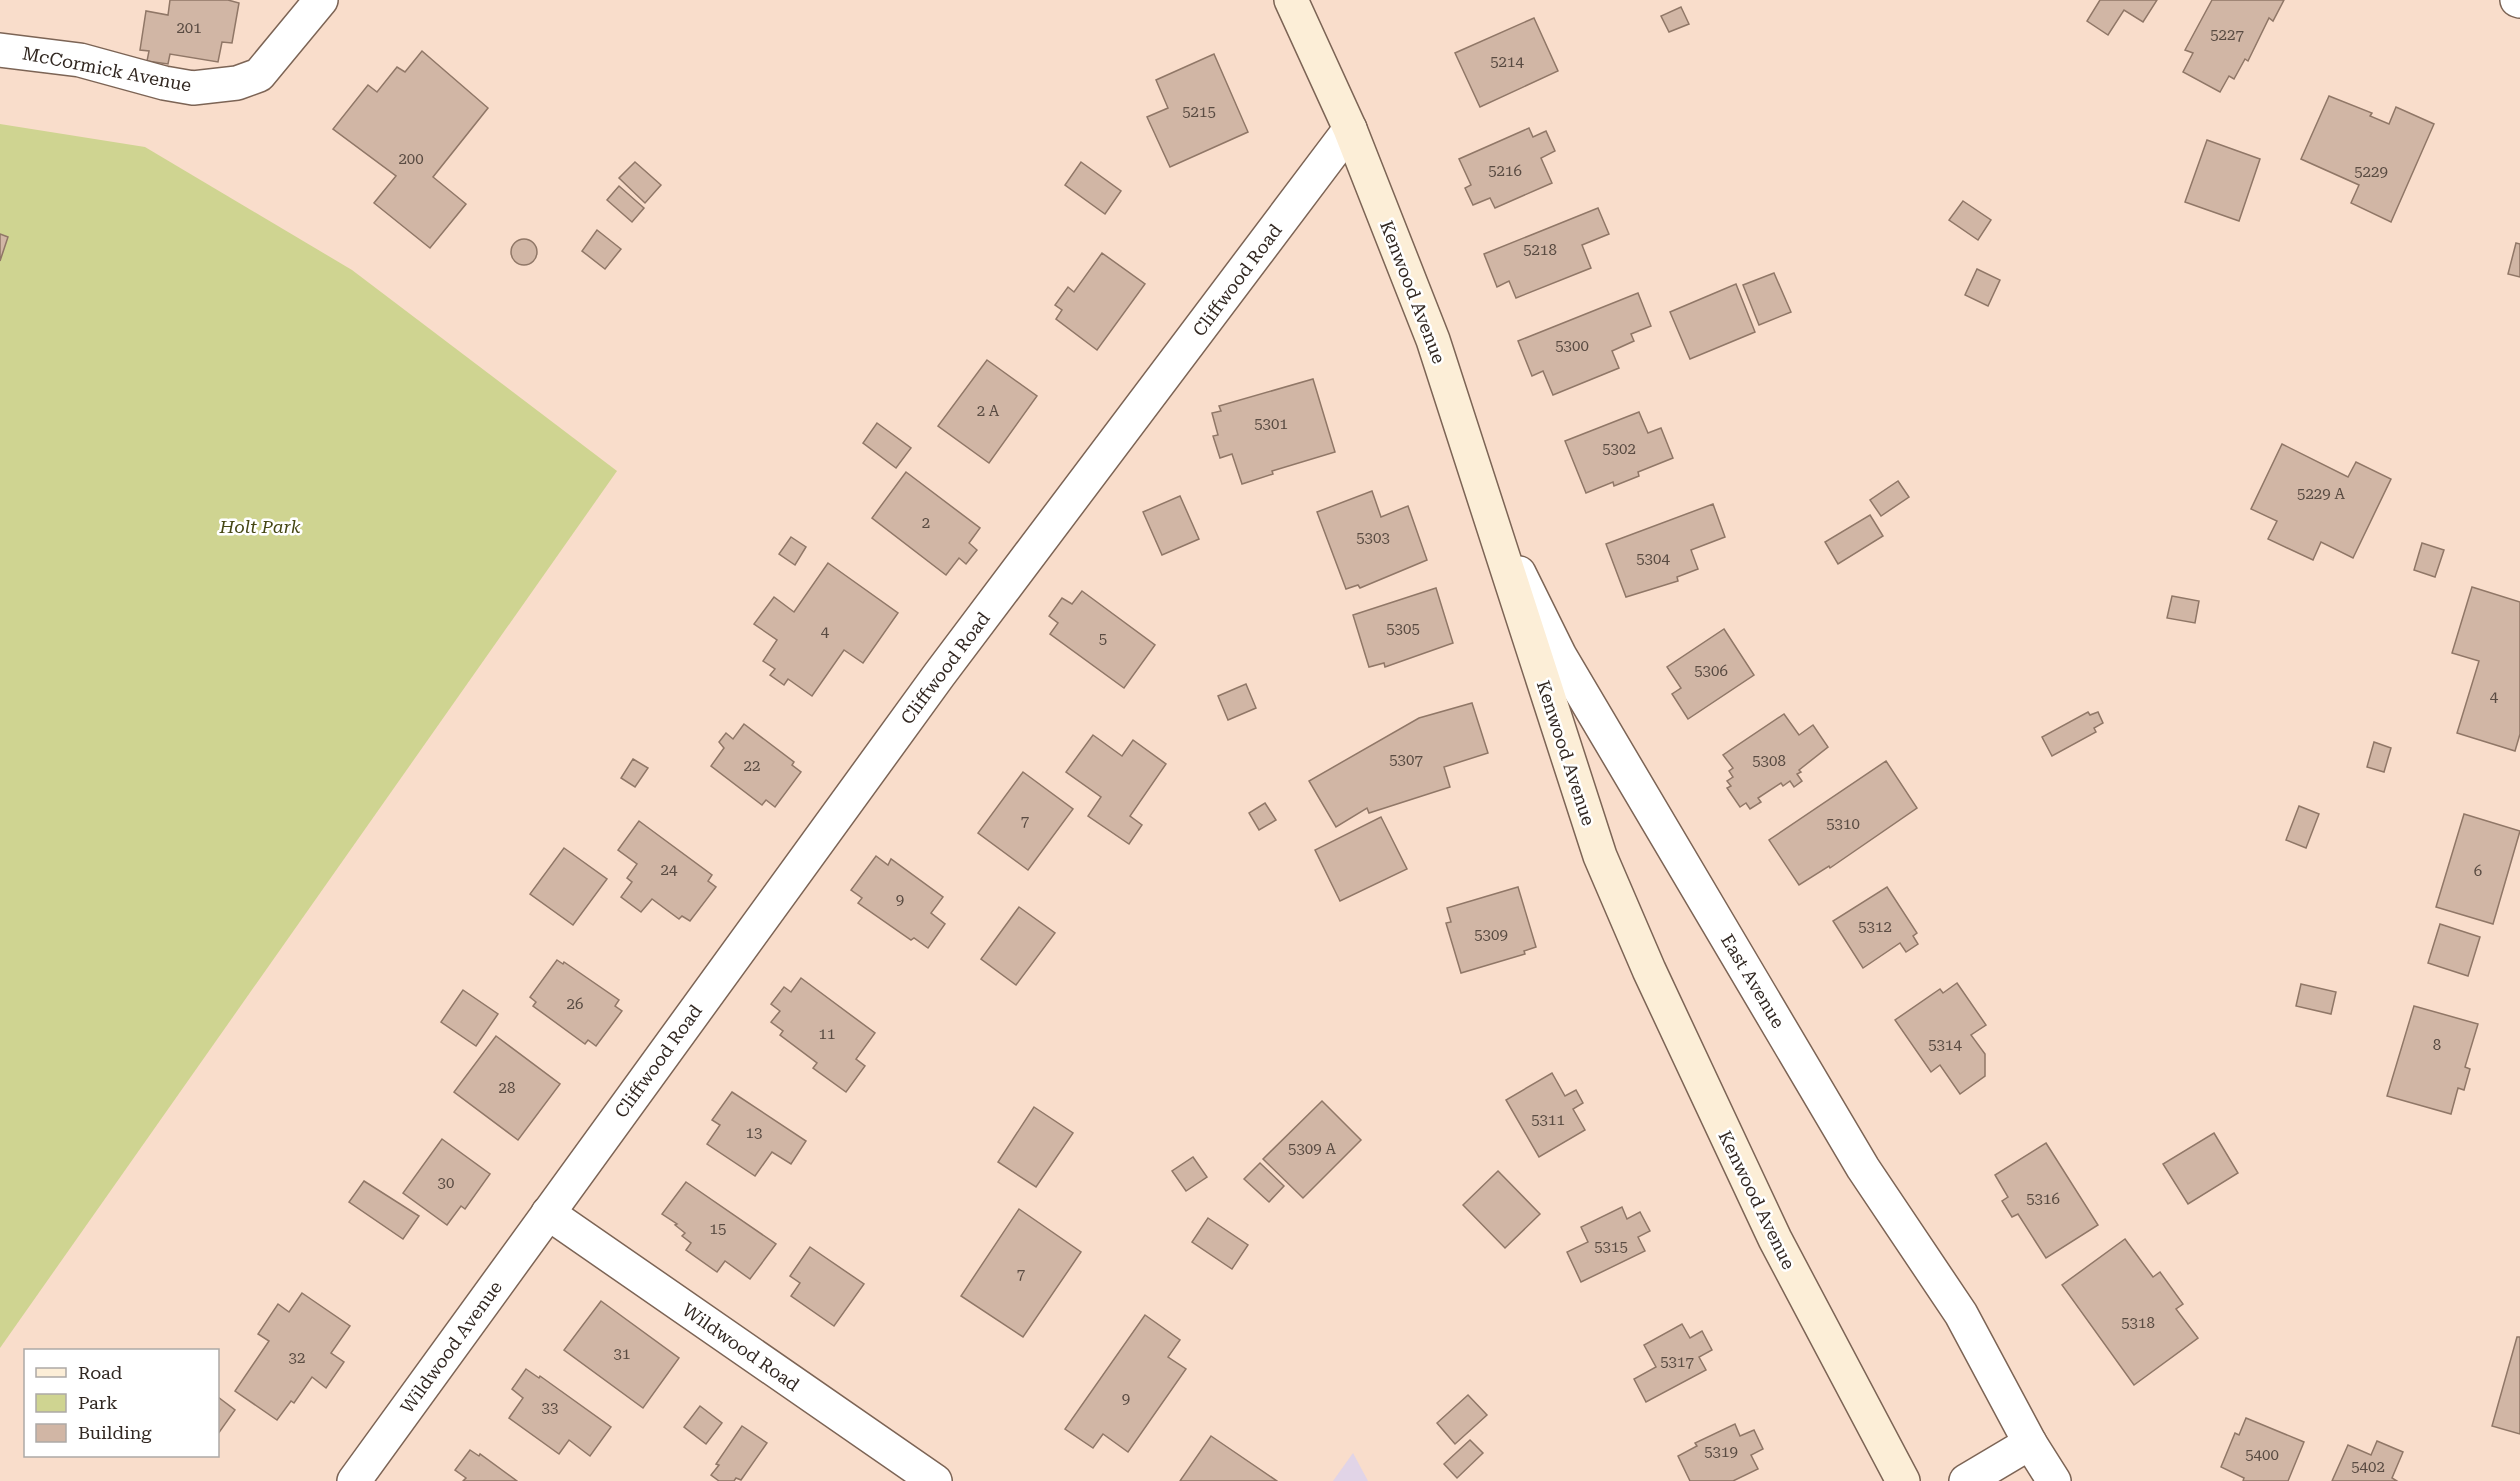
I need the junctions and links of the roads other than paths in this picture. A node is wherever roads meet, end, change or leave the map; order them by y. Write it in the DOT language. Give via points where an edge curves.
graph roads {
  1 [pos="321,0"];
  2 [pos="1291,0"];
  3 [pos="0,50"];
  4 [pos="1350,129"];
  5 [pos="1489,512"];
  6 [pos="548,1213"];
  7 [pos="2030,1443"];
  8 [pos="354,1481"];
  9 [pos="935,1481"];
  10 [pos="1904,1481"];
  11 [pos="1966,1481"];
  12 [pos="2054,1481"];
  1 -- 3 [label="street, McCormick Avenue" via="259,75 237,83 193,88 80,60"];
  2 -- 4 [label="main road, Kenwood Avenue"];
  4 -- 5 [label="main road, Kenwood Avenue" via="1433,340"];
  4 -- 6 [label="street, Cliffwood Road" via="939,675"];
  5 -- 7 [label="street, East Avenue" via="1560,656 1863,1168 1961,1314"];
  5 -- 10 [label="main road, Kenwood Avenue" via="1600,856 1775,1239"];
  6 -- 8 [label="street, Wildwood Avenue"];
  6 -- 9 [label="street, Wildwood Road"];
  7 -- 11 [label="street"];
  7 -- 12 [label="street, East Avenue"];
}
